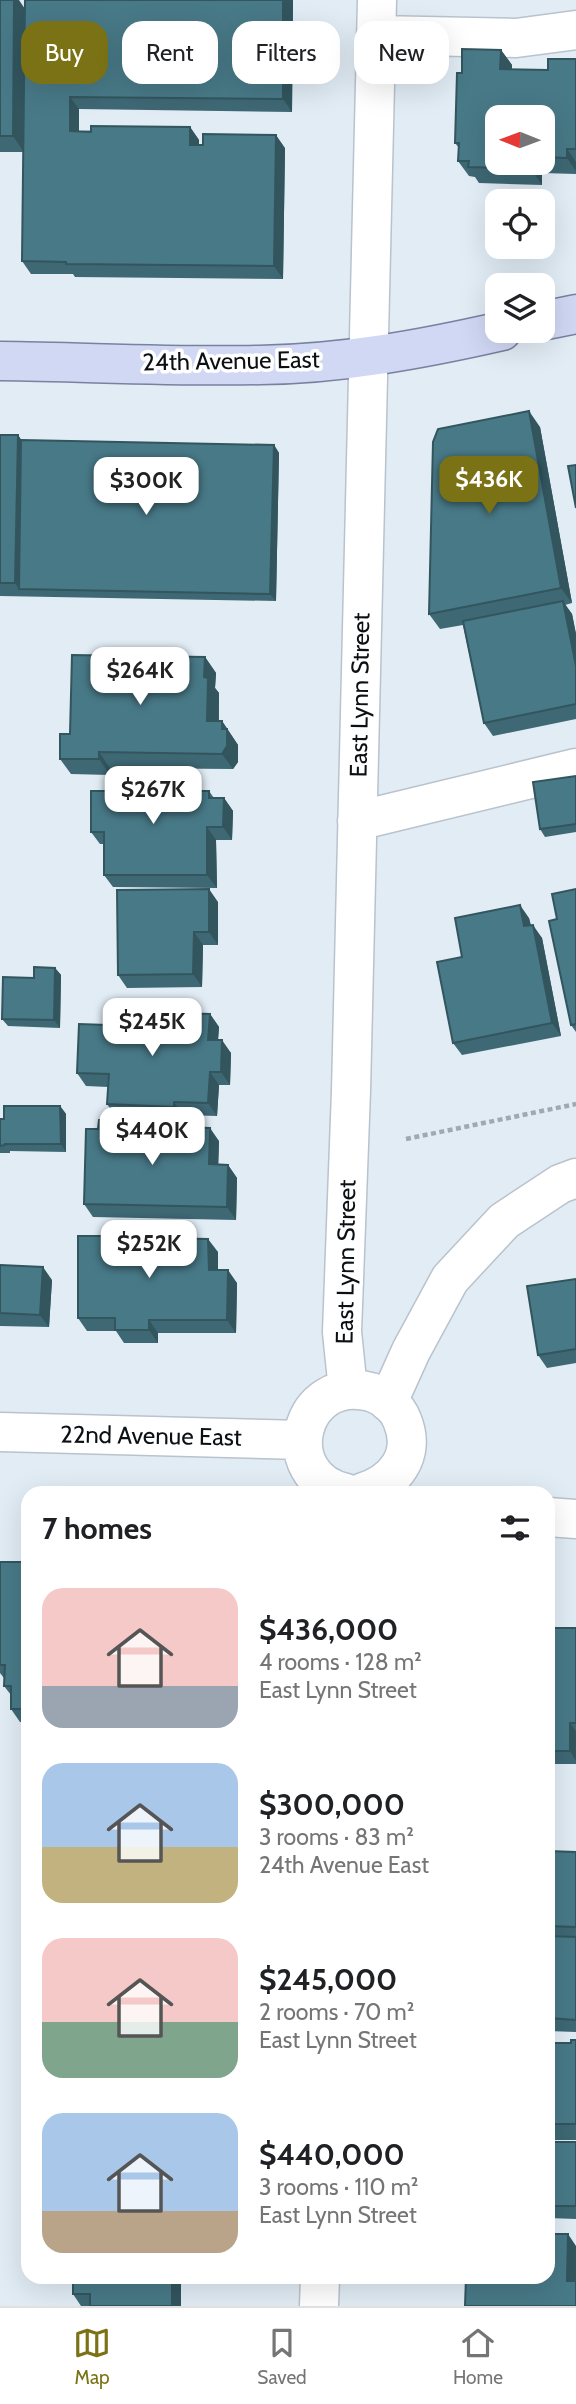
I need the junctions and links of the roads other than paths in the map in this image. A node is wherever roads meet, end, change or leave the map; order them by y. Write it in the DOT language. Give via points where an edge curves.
graph roads {
  1 [pos="377,18"];
  2 [pos="576,30"];
  3 [pos="576,314"];
  4 [pos="555,318"];
  5 [pos="485,335"];
  6 [pos="369,355"];
  7 [pos="0,360"];
  8 [pos="576,768"];
  9 [pos="357,821"];
  10 [pos="576,1178"];
  11 [pos="348,1390"];
  12 [pos="388,1402"];
  13 [pos="0,1432"];
  14 [pos="302,1440"];
  15 [pos="327,1486"];
  16 [pos="389,1486"];
  17 [pos="555,1518"];
  18 [pos="576,1519"];
  19 [pos="320,2284"];
  20 [pos="319,2306"];
  1 -- 2 [label="street" via="516,38"];
  1 -- 6 [label="street, East Lynn Street"];
  3 -- 4 [label="main road"];
  5 -- 6 [label="main road, 24th Avenue East"];
  6 -- 7 [label="main road, 24th Avenue East" via="261,365"];
  6 -- 9 [label="street, East Lynn Street"];
  8 -- 9 [label="street"];
  9 -- 11 [label="street, East Lynn Street" via="342,1332"];
  10 -- 12 [label="street" via="504,1221 450,1279"];
  11 -- 12 [label="street" via="376,1393"];
  11 -- 14 [label="street" via="325,1397 312,1410"];
  12 -- 16 [label="street" via="401,1417 406,1433 406,1450"];
  13 -- 14 [label="street, 22nd Avenue East"];
  14 -- 15 [label="street" via="306,1460"];
  17 -- 18 [label="street"];
  19 -- 20 [label="street"];
}
